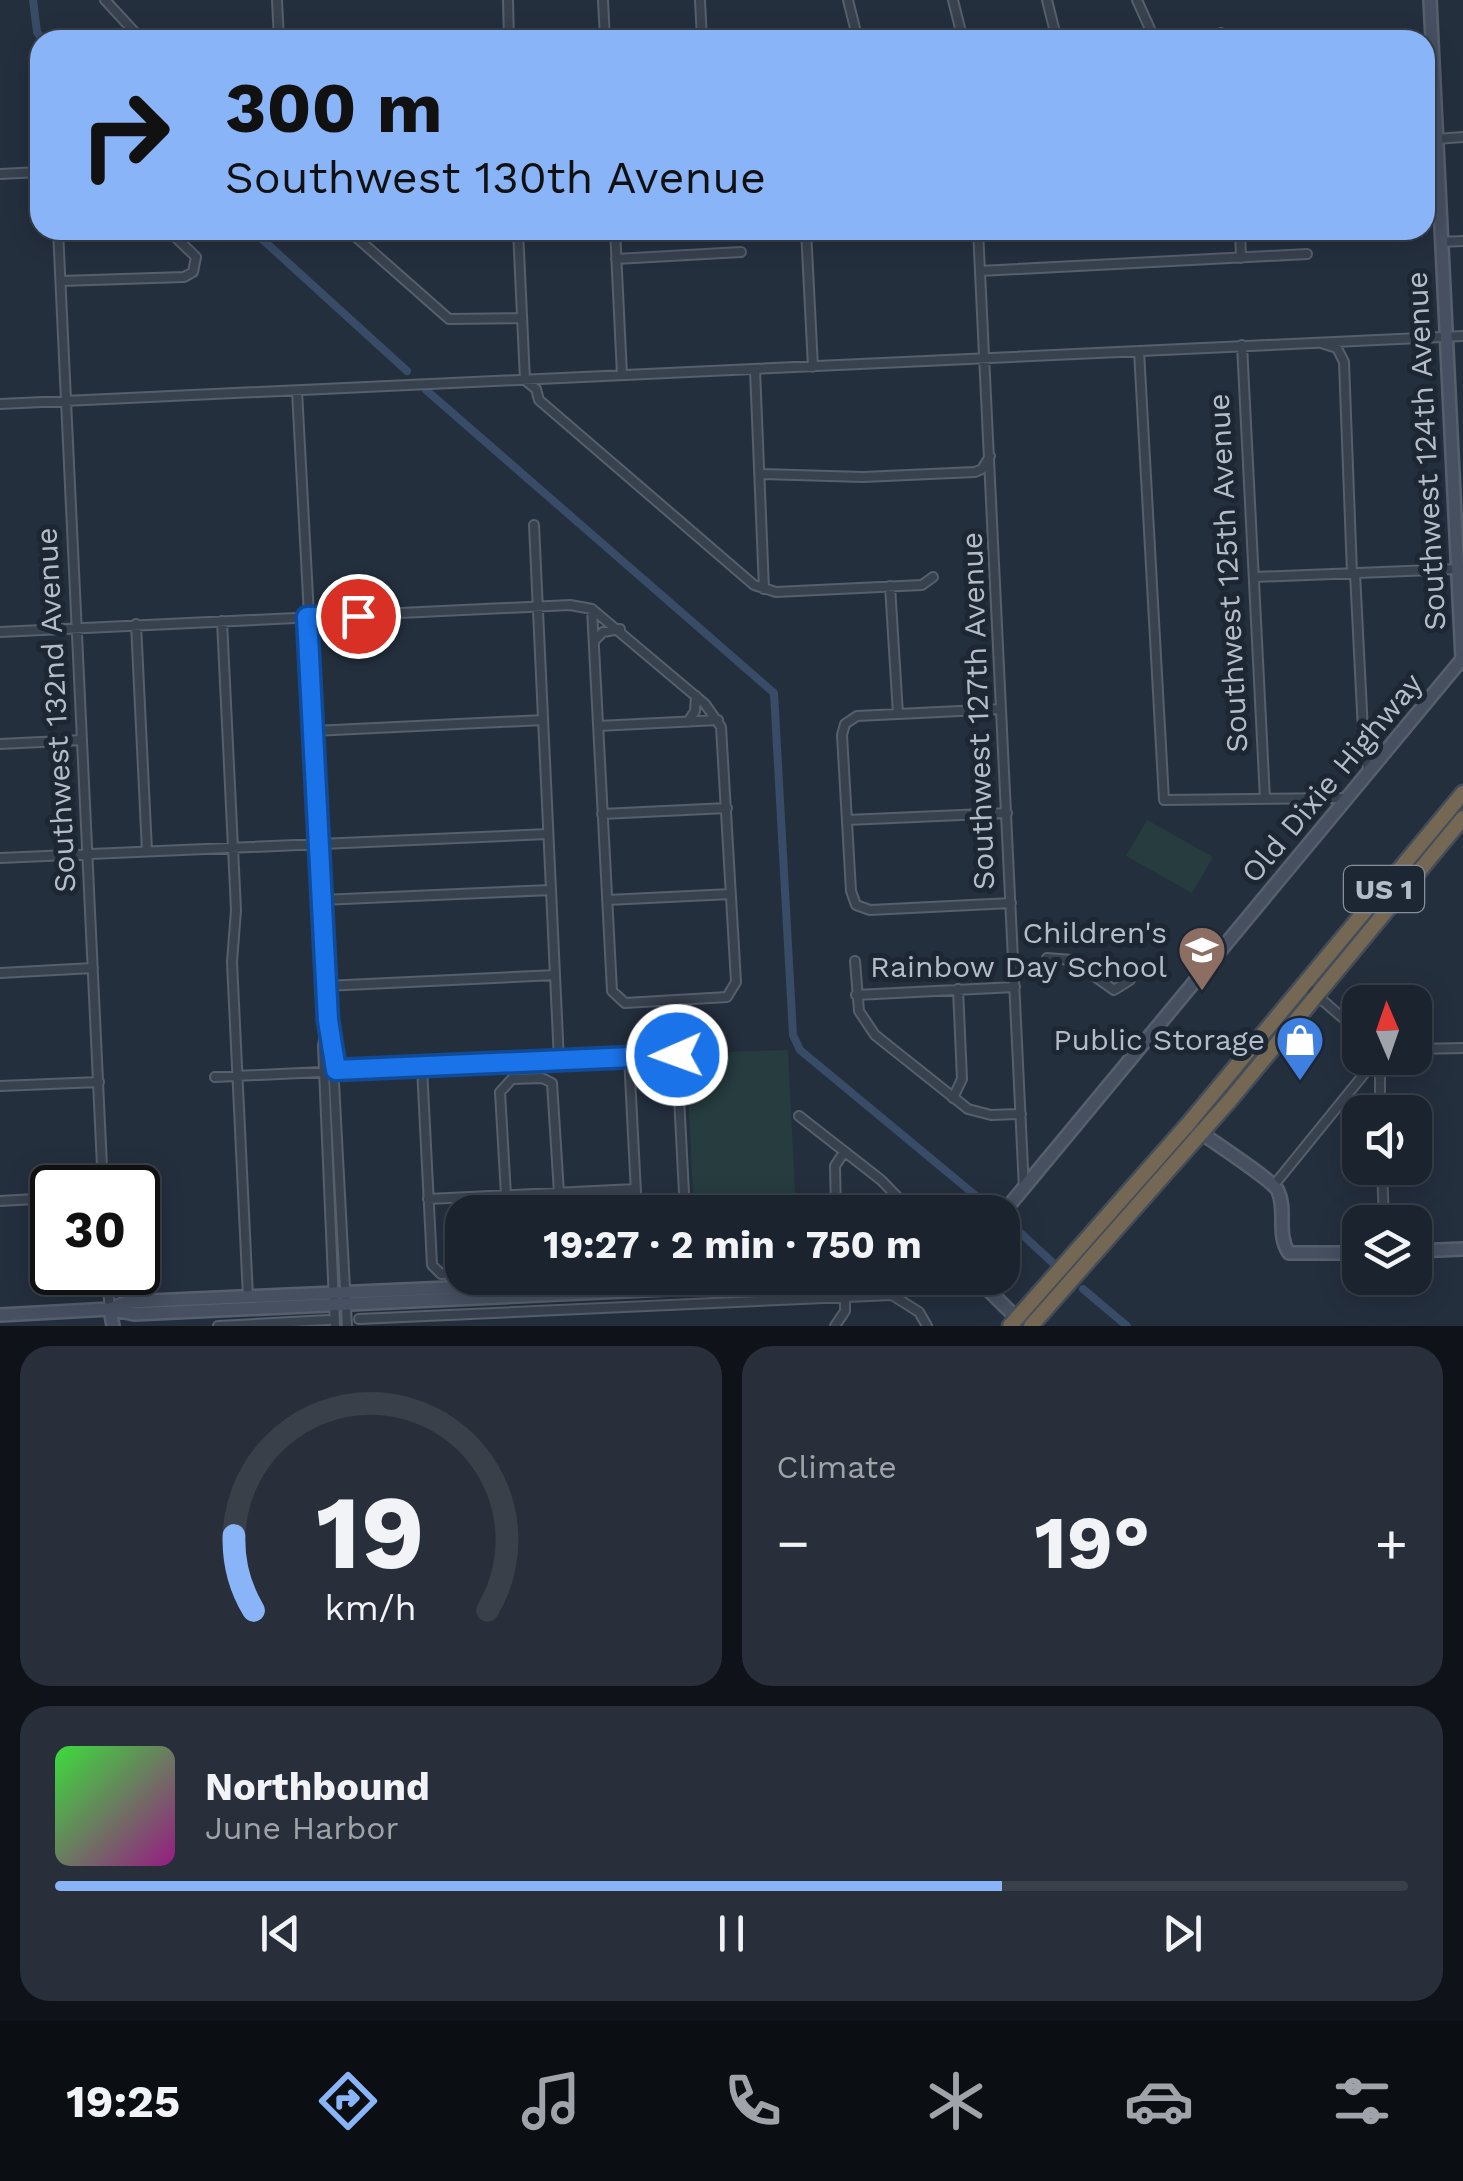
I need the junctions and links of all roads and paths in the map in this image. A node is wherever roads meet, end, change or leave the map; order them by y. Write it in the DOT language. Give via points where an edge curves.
graph roads {
  1 [pos="105,0"];
  2 [pos="277,0"];
  3 [pos="508,0"];
  4 [pos="604,0"];
  5 [pos="700,0"];
  6 [pos="848,0"];
  7 [pos="953,0"];
  8 [pos="1047,0"];
  9 [pos="1137,0"];
  10 [pos="1430,0"];
  11 [pos="133,30"];
  12 [pos="278,30"];
  13 [pos="509,30"];
  14 [pos="605,30"];
  15 [pos="702,30"];
  16 [pos="856,30"];
  17 [pos="960,30"];
  18 [pos="1054,30"];
  19 [pos="1150,30"];
  20 [pos="1431,30"];
  21 [pos="1435,116"];
  22 [pos="1463,136"];
  23 [pos="1436,139"];
  24 [pos="30,172"];
  25 [pos="0,174"];
  26 [pos="59,240"];
  27 [pos="179,240"];
  28 [pos="359,240"];
  29 [pos="518,240"];
  30 [pos="615,240"];
  31 [pos="807,240"];
  32 [pos="978,240"];
  33 [pos="1240,240"];
  34 [pos="1463,241"];
  35 [pos="1441,242"];
  36 [pos="741,252"];
  37 [pos="1307,254"];
  38 [pos="1241,258"];
  39 [pos="616,259"];
  40 [pos="980,271"];
  41 [pos="61,281"];
  42 [pos="522,318"];
  43 [pos="1446,334"];
  44 [pos="1463,336"];
  45 [pos="1318,341"];
  46 [pos="1242,345"];
  47 [pos="1138,351"];
  48 [pos="985,359"];
  49 [pos="813,367"];
  50 [pos="755,370"];
  51 [pos="622,375"];
  52 [pos="525,380"];
  53 [pos="297,391"];
  54 [pos="67,400"];
  55 [pos="0,404"];
  56 [pos="991,452"];
  57 [pos="1457,453"];
  58 [pos="761,474"];
  59 [pos="534,524"];
  60 [pos="1457,570"];
  61 [pos="1354,573"];
  62 [pos="933,577"];
  63 [pos="1255,577"];
  64 [pos="890,586"];
  65 [pos="764,589"];
  66 [pos="539,608"];
  67 [pos="592,610"];
  68 [pos="307,617"];
  69 [pos="222,621"];
  70 [pos="136,624"];
  71 [pos="76,627"];
  72 [pos="620,629"];
  73 [pos="0,632"];
  74 [pos="594,641"];
  75 [pos="1463,658"];
  76 [pos="696,696"];
  77 [pos="1001,710"];
  78 [pos="898,714"];
  79 [pos="542,720"];
  80 [pos="718,720"];
  81 [pos="688,722"];
  82 [pos="598,726"];
  83 [pos="313,730"];
  84 [pos="82,740"];
  85 [pos="0,744"];
  86 [pos="1369,772"];
  87 [pos="1463,793"];
  88 [pos="1348,798"];
  89 [pos="1264,799"];
  90 [pos="1451,806"];
  91 [pos="727,808"];
  92 [pos="1006,813"];
  93 [pos="602,814"];
  94 [pos="1463,818"];
  95 [pos="847,820"];
  96 [pos="548,834"];
  97 [pos="319,844"];
  98 [pos="233,848"];
  99 [pos="147,851"];
  100 [pos="88,854"];
  101 [pos="0,858"];
  102 [pos="551,890"];
  103 [pos="731,894"];
  104 [pos="1397,899"];
  105 [pos="321,900"];
  106 [pos="607,900"];
  107 [pos="1011,903"];
  108 [pos="1048,958"];
  109 [pos="854,961"];
  110 [pos="93,968"];
  111 [pos="0,972"];
  112 [pos="555,975"];
  113 [pos="1130,980"];
  114 [pos="326,986"];
  115 [pos="1015,987"];
  116 [pos="958,990"];
  117 [pos="1311,990"];
  118 [pos="856,995"];
  119 [pos="674,1000"];
  120 [pos="1342,1017"];
  121 [pos="328,1020"];
  122 [pos="1463,1048"];
  123 [pos="1432,1049"];
  124 [pos="677,1055"];
  125 [pos="629,1057"];
  126 [pos="559,1060"];
  127 [pos="422,1066"];
  128 [pos="336,1070"];
  129 [pos="324,1071"];
  130 [pos="1366,1075"];
  131 [pos="1379,1075"];
  132 [pos="216,1076"];
  133 [pos="237,1076"];
  134 [pos="98,1082"];
  135 [pos="1360,1083"];
  136 [pos="0,1086"];
  137 [pos="1379,1088"];
  138 [pos="1379,1095"];
  139 [pos="952,1098"];
  140 [pos="1021,1114"];
  141 [pos="799,1116"];
  142 [pos="1188,1124"];
  143 [pos="1201,1134"];
  144 [pos="844,1152"];
  145 [pos="102,1165"];
  146 [pos="1274,1184"];
  147 [pos="635,1189"];
  148 [pos="1024,1190"];
  149 [pos="559,1192"];
  150 [pos="506,1195"];
  151 [pos="635,1195"];
  152 [pos="684,1195"];
  153 [pos="835,1195"];
  154 [pos="897,1195"];
  155 [pos="1019,1195"];
  156 [pos="445,1197"];
  157 [pos="428,1198"];
  158 [pos="30,1199"];
  159 [pos="0,1201"];
  160 [pos="1463,1249"];
  161 [pos="1432,1250"];
  162 [pos="1342,1253"];
  163 [pos="445,1272"];
  164 [pos="445,1292"];
  165 [pos="445,1293"];
  166 [pos="108,1295"];
  167 [pos="993,1295"];
  168 [pos="248,1297"];
  169 [pos="845,1297"];
  170 [pos="340,1298"];
  171 [pos="110,1309"];
  172 [pos="0,1315"];
  173 [pos="359,1319"];
  174 [pos="410,1321"];
  175 [pos="331,1323"];
  176 [pos="277,1324"];
  177 [pos="1022,1324"];
  178 [pos="926,1325"];
  179 [pos="113,1326"];
  180 [pos="218,1326"];
  181 [pos="347,1326"];
  182 [pos="834,1326"];
  1 -- 11 [label="street"];
  2 -- 12 [label="street"];
  3 -- 13 [label="street"];
  4 -- 14 [label="street"];
  5 -- 15 [label="street"];
  6 -- 16 [label="street"];
  7 -- 17 [label="street"];
  8 -- 18 [label="street"];
  9 -- 19 [label="street"];
  10 -- 20 [label="street, Southwest 124th Avenue"];
  21 -- 23 [label="street, Southwest 124th Avenue"];
  22 -- 23 [label="street"];
  23 -- 35 [label="street, Southwest 124th Avenue"];
  24 -- 25 [label="street"];
  26 -- 41 [label="street, Southwest 132nd Avenue"];
  27 -- 41 [label="street" via="196,256 197,265 184,276"];
  28 -- 42 [label="street" via="448,320"];
  29 -- 42 [label="street"];
  30 -- 39 [label="street"];
  31 -- 49 [label="street"];
  32 -- 40 [label="street, Southwest 127th Avenue"];
  33 -- 38 [label="street"];
  34 -- 35 [label="street"];
  35 -- 43 [label="street, Southwest 124th Avenue"];
  36 -- 39 [label="street"];
  37 -- 38 [label="street"];
  38 -- 40 [label="street"];
  39 -- 51 [label="street"];
  40 -- 48 [label="street, Southwest 127th Avenue"];
  41 -- 54 [label="street, Southwest 132nd Avenue"];
  42 -- 52 [label="street"];
  43 -- 44 [label="street"];
  43 -- 45 [label="street"];
  43 -- 57 [label="street, Southwest 124th Avenue"];
  45 -- 46 [label="street"];
  45 -- 61 [label="street" via="1343,358"];
  46 -- 47 [label="street"];
  46 -- 63 [label="street, Southwest 125th Avenue"];
  47 -- 48 [label="street"];
  47 -- 89 [label="street" via="1164,800"];
  48 -- 49 [label="street"];
  48 -- 56 [label="street, Southwest 127th Avenue"];
  49 -- 50 [label="street"];
  50 -- 51 [label="street"];
  50 -- 58 [label="street"];
  51 -- 52 [label="street"];
  52 -- 53 [label="street"];
  52 -- 65 [label="street" via="540,400"];
  53 -- 54 [label="street"];
  53 -- 68 [label="street"];
  54 -- 55 [label="street"];
  54 -- 71 [label="street, Southwest 132nd Avenue"];
  56 -- 58 [label="street" via="975,472"];
  56 -- 77 [label="street, Southwest 127th Avenue"];
  57 -- 60 [label="street, Southwest 124th Avenue"];
  58 -- 65 [label="street"];
  59 -- 66 [label="street"];
  60 -- 61 [label="street"];
  60 -- 75 [label="street, Southwest 124th Avenue"];
  61 -- 63 [label="street"];
  61 -- 86 [label="street"];
  62 -- 64 [label="street" via="922,585"];
  63 -- 89 [label="street, Southwest 125th Avenue"];
  64 -- 65 [label="street"];
  64 -- 78 [label="street"];
  66 -- 67 [label="street"];
  66 -- 68 [label="street"];
  66 -- 79 [label="street"];
  67 -- 72 [label="street"];
  67 -- 74 [label="street"];
  68 -- 69 [label="street"];
  68 -- 83 [label="street"];
  69 -- 70 [label="street"];
  69 -- 98 [label="street"];
  70 -- 71 [label="street"];
  70 -- 99 [label="street"];
  71 -- 73 [label="street"];
  71 -- 84 [label="street, Southwest 132nd Avenue"];
  72 -- 74 [label="street"];
  72 -- 76 [label="street"];
  74 -- 82 [label="street"];
  75 -- 86 [label="street, Old Dixie Highway"];
  76 -- 80 [label="street"];
  76 -- 81 [label="street"];
  77 -- 78 [label="street"];
  77 -- 92 [label="street, Southwest 127th Avenue"];
  78 -- 95 [label="street" via="857,716 845,724"];
  79 -- 83 [label="street"];
  79 -- 96 [label="street"];
  80 -- 81 [label="street"];
  80 -- 91 [label="street"];
  81 -- 82 [label="street"];
  82 -- 93 [label="street"];
  83 -- 97 [label="street"];
  84 -- 85 [label="street"];
  84 -- 100 [label="street, Southwest 132nd Avenue"];
  86 -- 88 [label="street, Old Dixie Highway"];
  87 -- 90 [label="highway, US 1"];
  88 -- 89 [label="street"];
  88 -- 148 [label="street, Old Dixie Highway"];
  90 -- 104 [label="highway" via="1452,819 1402,877"];
  90 -- 117 [label="highway, US 1"];
  91 -- 93 [label="street"];
  91 -- 103 [label="street"];
  92 -- 95 [label="street"];
  92 -- 107 [label="street, Southwest 127th Avenue"];
  93 -- 106 [label="street"];
  94 -- 104 [label="highway, US 1"];
  95 -- 107 [label="street" via="858,907"];
  96 -- 97 [label="street"];
  96 -- 102 [label="street"];
  97 -- 98 [label="street"];
  97 -- 105 [label="street"];
  98 -- 99 [label="street"];
  98 -- 133 [label="street"];
  99 -- 100 [label="street"];
  100 -- 101 [label="street"];
  100 -- 110 [label="street, Southwest 132nd Avenue"];
  102 -- 105 [label="street"];
  102 -- 112 [label="street"];
  103 -- 106 [label="street"];
  103 -- 119 [label="street" via="732,993"];
  104 -- 117 [label="highway, US 1"];
  105 -- 114 [label="street"];
  106 -- 119 [label="street" via="616,1000"];
  107 -- 115 [label="street, Southwest 127th Avenue"];
  108 -- 113 [label="street" via="1078,963 1114,990"];
  109 -- 118 [label="street"];
  110 -- 111 [label="street"];
  110 -- 134 [label="street, Southwest 132nd Avenue"];
  112 -- 114 [label="street"];
  112 -- 126 [label="street"];
  114 -- 121 [label="street"];
  115 -- 116 [label="street"];
  115 -- 140 [label="street, Southwest 127th Avenue"];
  116 -- 118 [label="street"];
  116 -- 139 [label="street" via="962,1078"];
  117 -- 120 [label="street"];
  117 -- 142 [label="highway, US 1"];
  117 -- 143 [label="highway, US 1"];
  118 -- 139 [label="street" via="861,1016 882,1042"];
  119 -- 124 [label="street"];
  121 -- 128 [label="street"];
  121 -- 129 [label="street"];
  122 -- 123 [label="street"];
  124 -- 125 [label="street"];
  124 -- 152 [label="street"];
  125 -- 126 [label="street"];
  125 -- 147 [label="street"];
  126 -- 127 [label="street"];
  127 -- 128 [label="street"];
  127 -- 157 [label="street"];
  128 -- 129 [label="street"];
  128 -- 170 [label="street"];
  129 -- 133 [label="street"];
  129 -- 170 [label="street"];
  130 -- 135 [label="street"];
  131 -- 137 [label="street"];
  132 -- 133 [label="street"];
  133 -- 168 [label="street"];
  134 -- 136 [label="street"];
  134 -- 145 [label="street, Southwest 132nd Avenue"];
  135 -- 137 [label="street"];
  135 -- 146 [label="street"];
  137 -- 138 [label="street"];
  139 -- 140 [label="street" via="980,1114"];
  140 -- 148 [label="street, Southwest 127th Avenue"];
  141 -- 144 [label="street"];
  142 -- 143 [label="street"];
  142 -- 177 [label="highway, US 1"];
  143 -- 146 [label="street"];
  143 -- 177 [label="highway, US 1"];
  144 -- 153 [label="street" via="834,1166"];
  144 -- 154 [label="street"];
  146 -- 162 [label="street" via="1289,1253"];
  147 -- 149 [label="street"];
  147 -- 151 [label="street"];
  148 -- 155 [label="street, Old Dixie Highway"];
  149 -- 150 [label="street"];
  149 -- 150 [label="street" via="552,1083 542,1078 504,1083 500,1092"];
  156 -- 157 [label="street"];
  157 -- 163 [label="street" via="432,1265"];
  158 -- 159 [label="street"];
  160 -- 161 [label="street"];
  164 -- 170 [label="street"];
  165 -- 170 [label="street"];
  166 -- 171 [label="street"];
  167 -- 177 [label="street"];
  168 -- 170 [label="street"];
  168 -- 171 [label="street" via="128,1302"];
  169 -- 174 [label="street"];
  169 -- 178 [label="street" via="898,1296"];
  169 -- 182 [label="street"];
  170 -- 171 [label="street" via="134,1314"];
  170 -- 175 [label="street"];
  170 -- 181 [label="street"];
  171 -- 172 [label="street"];
  171 -- 179 [label="street"];
  173 -- 174 [label="street"];
  175 -- 176 [label="street"];
  176 -- 180 [label="street"];
}
